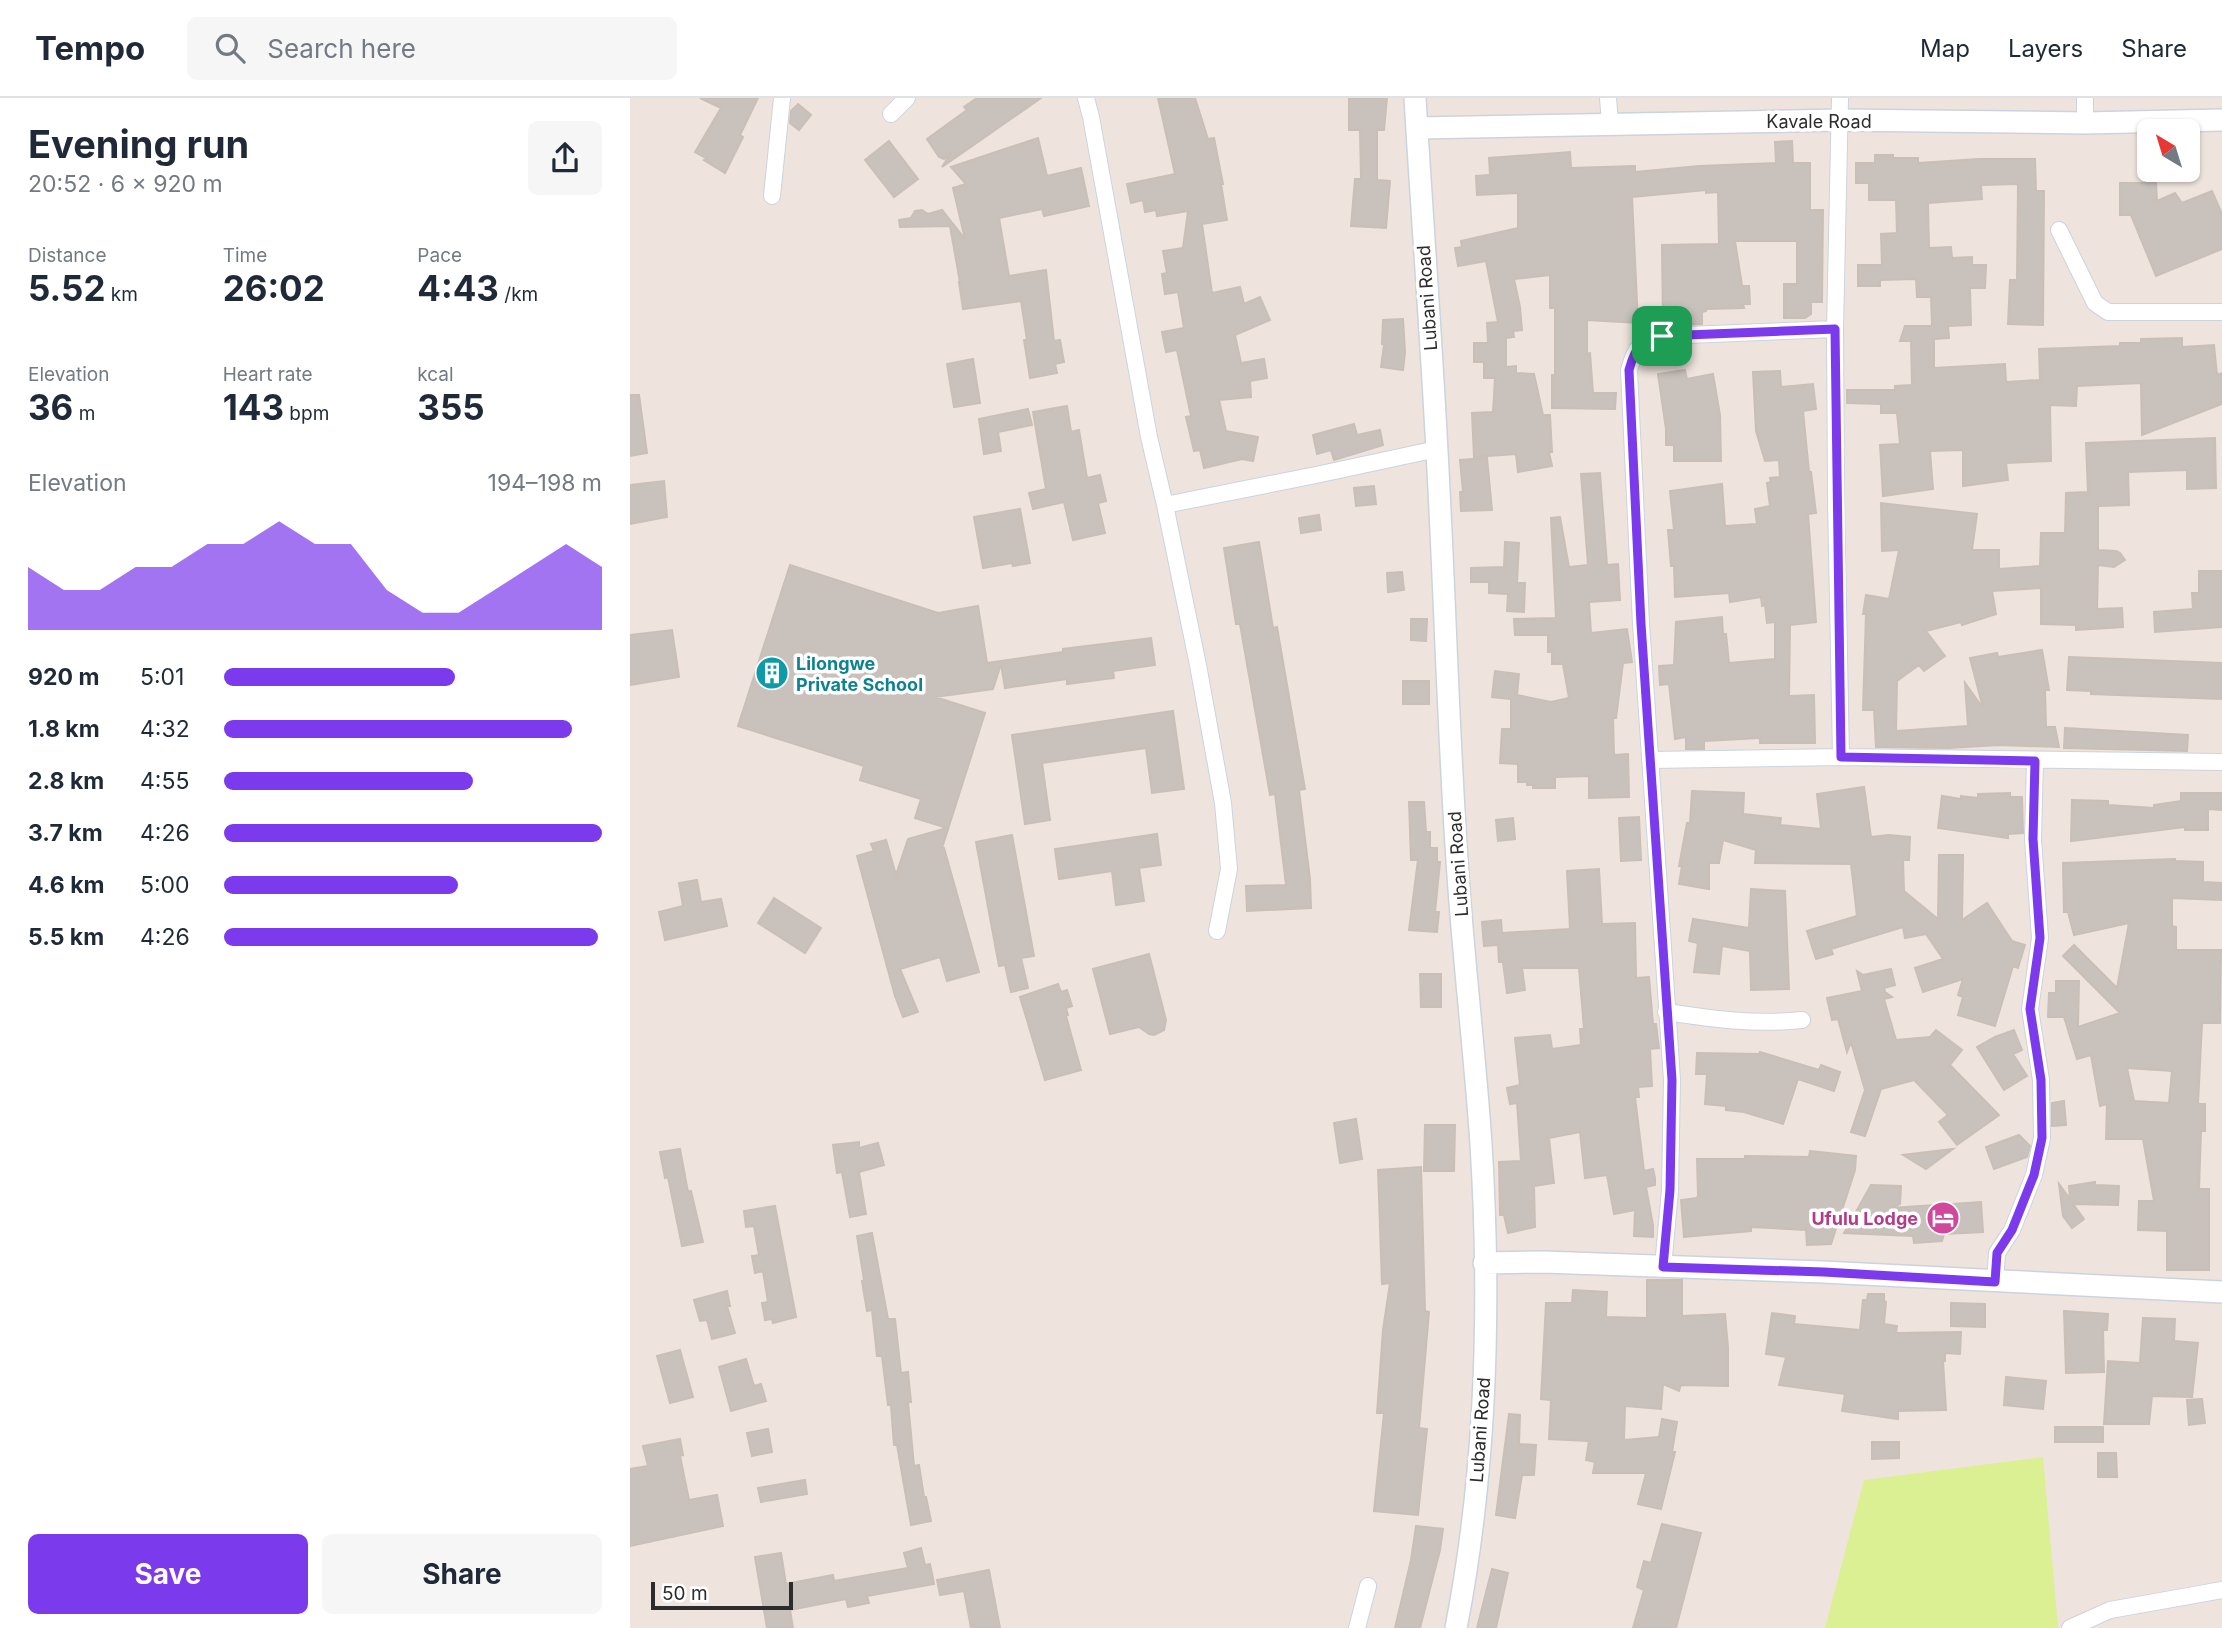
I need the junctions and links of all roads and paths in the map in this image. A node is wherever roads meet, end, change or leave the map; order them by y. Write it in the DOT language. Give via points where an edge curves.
graph roads {
  1 [pos="782,98"];
  2 [pos="907,98"];
  3 [pos="1086,98"];
  4 [pos="1415,98"];
  5 [pos="1608,98"];
  6 [pos="1840,98"];
  7 [pos="2085,98"];
  8 [pos="891,114"];
  9 [pos="1841,120"];
  10 [pos="2222,120"];
  11 [pos="1610,123"];
  12 [pos="2085,123"];
  13 [pos="1417,128"];
  14 [pos="772,196"];
  15 [pos="2059,230"];
  16 [pos="2222,312"];
  17 [pos="1835,329"];
  18 [pos="1437,449"];
  19 [pos="1166,505"];
  20 [pos="1841,757"];
  21 [pos="1650,760"];
  22 [pos="2035,761"];
  23 [pos="2222,762"];
  24 [pos="1217,931"];
  25 [pos="1666,1012"];
  26 [pos="1802,1020"];
  27 [pos="1484,1263"];
  28 [pos="1663,1267"];
  29 [pos="1995,1282"];
  30 [pos="2222,1292"];
  31 [pos="1368,1586"];
  32 [pos="2222,1590"];
  33 [pos="1357,1628"];
  34 [pos="1456,1628"];
  35 [pos="2070,1628"];
  1 -- 14 [label="street"];
  2 -- 8 [label="street"];
  3 -- 19 [label="street" via="1149,437"];
  4 -- 13 [label="street, Lubani Road"];
  5 -- 11 [label="street"];
  6 -- 9 [label="street"];
  7 -- 12 [label="street"];
  9 -- 11 [label="street, Kavale Road"];
  9 -- 12 [label="street, Kavale Road"];
  9 -- 17 [label="street"];
  10 -- 12 [label="street, Kavale Road"];
  11 -- 13 [label="street, Kavale Road"];
  13 -- 18 [label="street, Lubani Road"];
  15 -- 16 [label="street" via="2095,303 2108,312"];
  17 -- 20 [label="street"];
  17 -- 21 [label="street" via="1662,336 1639,345 1632,356 1629,370"];
  18 -- 19 [label="street"];
  18 -- 27 [label="street, Lubani Road" via="1458,875 1481,1146"];
  19 -- 24 [label="street" via="1223,803 1228,869"];
  20 -- 21 [label="street"];
  20 -- 22 [label="street"];
  21 -- 25 [label="street"];
  22 -- 23 [label="street"];
  22 -- 29 [label="street" via="2033,839 2040,938 2030,1009 2041,1080 2042,1138 2034,1175 2012,1230 1997,1253"];
  25 -- 26 [label="street" via="1769,1023"];
  25 -- 28 [label="street" via="1672,1080"];
  27 -- 28 [label="street"];
  27 -- 34 [label="street, Lubani Road" via="1482,1432 1468,1567"];
  28 -- 29 [label="street"];
  29 -- 30 [label="street"];
  31 -- 33 [label="street"];
  32 -- 35 [label="street" via="2109,1611"];
}
